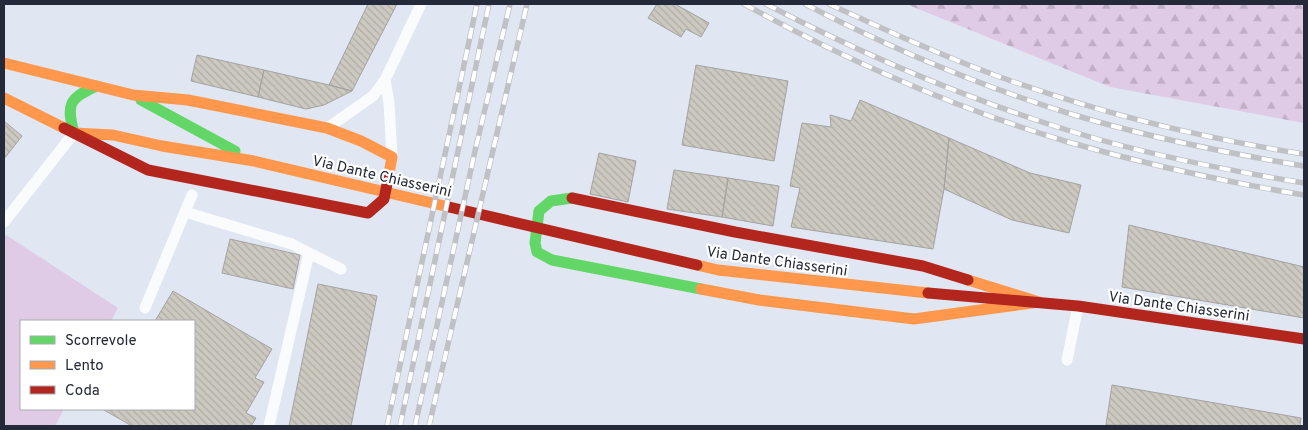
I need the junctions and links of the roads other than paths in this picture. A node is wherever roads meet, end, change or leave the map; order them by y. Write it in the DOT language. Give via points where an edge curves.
graph roads {
  1 [pos="421,4"];
  2 [pos="4,63"];
  3 [pos="385,80"];
  4 [pos="97,86"];
  5 [pos="132,95"];
  6 [pos="4,98"];
  7 [pos="327,128"];
  8 [pos="74,133"];
  9 [pos="392,157"];
  10 [pos="254,162"];
  11 [pos="192,195"];
  12 [pos="185,212"];
  13 [pos="4,222"];
  14 [pos="309,253"];
  15 [pos="341,269"];
  16 [pos="1039,302"];
  17 [pos="1078,306"];
  18 [pos="145,308"];
  19 [pos="1304,339"];
  20 [pos="1067,360"];
  21 [pos="269,426"];
  1 -- 3 [label="lane"];
  2 -- 4 [label="street"];
  3 -- 7 [label="lane" via="373,96"];
  3 -- 9 [label="lane"];
  4 -- 5 [label="street"];
  4 -- 8 [label="street" via="82,92 69,104"];
  5 -- 7 [label="street" via="188,100"];
  5 -- 10 [label="street, Via Dante Chiasserini"];
  6 -- 8 [label="street, Via Dante Chiasserini"];
  7 -- 9 [label="street"];
  8 -- 9 [label="street" via="148,170 368,213 384,198"];
  8 -- 10 [label="street, Via Dante Chiasserini" via="113,135"];
  8 -- 13 [label="lane"];
  10 -- 16 [label="street, Via Dante Chiasserini" via="718,270 879,289"];
  11 -- 12 [label="lane"];
  12 -- 14 [label="lane" via="292,244"];
  12 -- 18 [label="lane"];
  14 -- 15 [label="lane"];
  14 -- 21 [label="lane"];
  16 -- 16 [label="street" via="923,266 734,232 572,198 551,201 539,211 537,252 552,260 759,300 914,319"];
  16 -- 17 [label="street, Via Dante Chiasserini"];
  17 -- 19 [label="street, Via Dante Chiasserini"];
  17 -- 20 [label="lane"];
}
